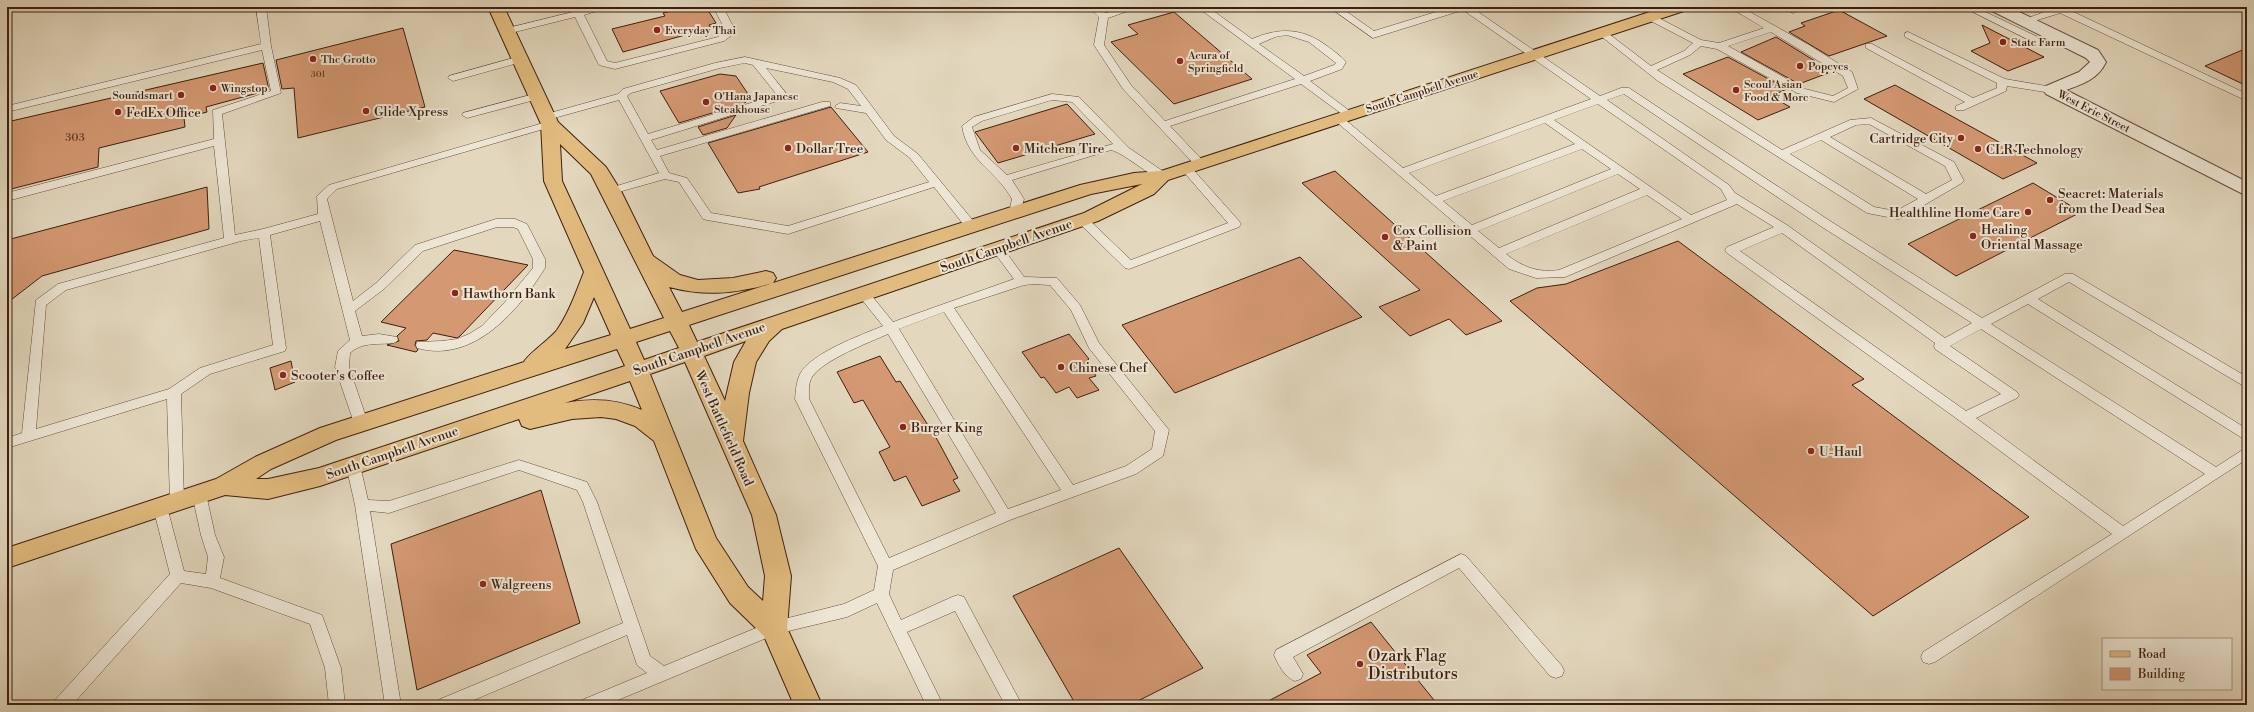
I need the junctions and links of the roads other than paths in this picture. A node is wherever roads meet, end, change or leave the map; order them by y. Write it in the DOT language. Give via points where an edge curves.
graph roads {
  1 [pos="260,7"];
  2 [pos="496,7"];
  3 [pos="604,7"];
  4 [pos="718,7"];
  5 [pos="1093,7"];
  6 [pos="1135,7"];
  7 [pos="1202,7"];
  8 [pos="1334,7"];
  9 [pos="1464,7"];
  10 [pos="1734,7"];
  11 [pos="1788,7"];
  12 [pos="1802,7"];
  13 [pos="1968,7"];
  14 [pos="1996,7"];
  15 [pos="2057,8"];
  16 [pos="1664,11"];
  17 [pos="578,13"];
  18 [pos="1104,16"];
  19 [pos="2025,21"];
  20 [pos="1772,28"];
  21 [pos="507,31"];
  22 [pos="1602,33"];
  23 [pos="1908,35"];
  24 [pos="2059,38"];
  25 [pos="1252,43"];
  26 [pos="1699,43"];
  27 [pos="266,46"];
  28 [pos="1720,46"];
  29 [pos="1869,46"];
  30 [pos="1533,55"];
  31 [pos="757,63"];
  32 [pos="524,66"];
  33 [pos="1649,70"];
  34 [pos="453,78"];
  35 [pos="1303,80"];
  36 [pos="2002,82"];
  37 [pos="2052,90"];
  38 [pos="538,96"];
  39 [pos="622,96"];
  40 [pos="2247,98"];
  41 [pos="1599,101"];
  42 [pos="1973,102"];
  43 [pos="826,104"];
  44 [pos="840,106"];
  45 [pos="1960,108"];
  46 [pos="7,109"];
  47 [pos="869,110"];
  48 [pos="467,115"];
  49 [pos="1344,117"];
  50 [pos="1546,119"];
  51 [pos="549,121"];
  52 [pos="1163,125"];
  53 [pos="1821,136"];
  54 [pos="645,138"];
  55 [pos="219,141"];
  56 [pos="1584,145"];
  57 [pos="1125,150"];
  58 [pos="654,154"];
  59 [pos="1781,154"];
  60 [pos="1193,166"];
  61 [pos="1619,170"];
  62 [pos="1401,172"];
  63 [pos="665,175"];
  64 [pos="1163,176"];
  65 [pos="1005,179"];
  66 [pos="936,183"];
  67 [pos="1648,190"];
  68 [pos="2247,190"];
  69 [pos="611,191"];
  70 [pos="1732,196"];
  71 [pos="7,197"];
  72 [pos="1435,200"];
  73 [pos="1926,200"];
  74 [pos="1015,212"];
  75 [pos="324,216"];
  76 [pos="1082,220"];
  77 [pos="1691,220"];
  78 [pos="965,228"];
  79 [pos="1783,228"];
  80 [pos="1470,230"];
  81 [pos="264,233"];
  82 [pos="230,240"];
  83 [pos="997,248"];
  84 [pos="1497,253"];
  85 [pos="644,257"];
  86 [pos="594,272"];
  87 [pos="1021,281"];
  88 [pos="863,293"];
  89 [pos="2029,299"];
  90 [pos="947,307"];
  91 [pos="349,310"];
  92 [pos="676,321"];
  93 [pos="777,322"];
  94 [pos="1984,325"];
  95 [pos="891,327"];
  96 [pos="624,339"];
  97 [pos="392,340"];
  98 [pos="357,341"];
  99 [pos="1945,344"];
  100 [pos="422,345"];
  101 [pos="691,351"];
  102 [pos="637,369"];
  103 [pos="516,373"];
  104 [pos="2247,383"];
  105 [pos="174,392"];
  106 [pos="1965,417"];
  107 [pos="361,423"];
  108 [pos="30,436"];
  109 [pos="663,436"];
  110 [pos="2247,436"];
  111 [pos="731,441"];
  112 [pos="7,443"];
  113 [pos="2247,452"];
  114 [pos="353,465"];
  115 [pos="2216,474"];
  116 [pos="225,486"];
  117 [pos="1070,492"];
  118 [pos="179,501"];
  119 [pos="362,505"];
  120 [pos="1006,516"];
  121 [pos="2122,534"];
  122 [pos="7,558"];
  123 [pos="886,566"];
  124 [pos="178,576"];
  125 [pos="212,582"];
  126 [pos="881,594"];
  127 [pos="632,626"];
  128 [pos="774,628"];
  129 [pos="897,629"];
  130 [pos="1929,657"];
  131 [pos="1556,672"];
  132 [pos="662,674"];
  133 [pos="1295,674"];
  134 [pos="61,705"];
  135 [pos="337,705"];
  136 [pos="393,705"];
  137 [pos="444,705"];
  138 [pos="588,705"];
  139 [pos="808,705"];
  140 [pos="935,705"];
  141 [pos="1014,705"];
  1 -- 27 [label="lane"];
  2 -- 21 [label="main road, West Battlefield Road"];
  3 -- 17 [label="lane"];
  4 -- 17 [label="lane" via="731,32 728,35 721,39 615,66 603,63"];
  5 -- 18 [label="lane"];
  6 -- 18 [label="lane"];
  7 -- 25 [label="lane"];
  8 -- 9 [label="lane" via="1373,35"];
  9 -- 30 [label="lane"];
  10 -- 20 [label="lane"];
  11 -- 12 [label="lane" via="1793,10"];
  13 -- 24 [label="lane" via="2044,44"];
  14 -- 19 [label="street, West Erie Street"];
  15 -- 19 [label="lane"];
  15 -- 40 [label="lane"];
  16 -- 22 [label="main road, South Campbell Avenue"];
  16 -- 26 [label="lane"];
  17 -- 21 [label="lane"];
  18 -- 52 [label="lane" via="1099,45 1127,87"];
  19 -- 24 [label="street, West Erie Street"];
  20 -- 28 [label="lane"];
  20 -- 28 [label="lane" via="1848,74 1853,89 1834,99 1801,91"];
  21 -- 32 [label="main road, West Battlefield Road"];
  22 -- 30 [label="main road, South Campbell Avenue"];
  22 -- 33 [label="lane"];
  23 -- 36 [label="lane"];
  24 -- 37 [label="street, West Erie Street" via="2092,54 2098,62 2096,68 2088,74"];
  25 -- 35 [label="lane"];
  25 -- 35 [label="lane" via="1278,33 1300,34 1317,42 1341,62 1338,67"];
  26 -- 28 [label="lane"];
  26 -- 33 [label="lane" via="1687,53"];
  27 -- 46 [label="lane"];
  27 -- 55 [label="lane" via="276,93 218,111 215,114"];
  29 -- 42 [label="lane"];
  30 -- 41 [label="lane"];
  30 -- 49 [label="main road, South Campbell Avenue"];
  31 -- 39 [label="lane" via="745,60 719,65 627,91"];
  31 -- 47 [label="lane" via="836,80 852,87"];
  31 -- 54 [label="lane" via="783,96"];
  32 -- 34 [label="lane"];
  32 -- 38 [label="main road, West Battlefield Road"];
  33 -- 59 [label="lane"];
  35 -- 49 [label="lane"];
  35 -- 52 [label="lane"];
  36 -- 37 [label="lane"];
  36 -- 42 [label="lane" via="2002,89"];
  37 -- 68 [label="street, West Erie Street"];
  38 -- 48 [label="lane"];
  38 -- 51 [label="main road, West Battlefield Road"];
  39 -- 51 [label="lane"];
  39 -- 54 [label="lane"];
  41 -- 50 [label="lane"];
  41 -- 70 [label="lane" via="1725,187"];
  41 -- 94 [label="lane" via="1625,90"];
  42 -- 45 [label="lane"];
  43 -- 58 [label="lane"];
  44 -- 47 [label="lane"];
  47 -- 66 [label="lane" via="890,138 914,156"];
  49 -- 60 [label="main road, South Campbell Avenue"];
  49 -- 62 [label="lane"];
  50 -- 56 [label="lane"];
  50 -- 62 [label="lane"];
  51 -- 69 [label="main road, West Battlefield Road" via="599,171"];
  51 -- 75 [label="lane" via="333,187 320,198"];
  51 -- 86 [label="main road, West Battlefield Road" via="553,181"];
  52 -- 60 [label="lane"];
  53 -- 59 [label="lane"];
  53 -- 73 [label="lane"];
  53 -- 73 [label="lane" via="1854,122 1871,121 1950,164 1958,181"];
  54 -- 58 [label="lane"];
  55 -- 71 [label="lane"];
  55 -- 82 [label="lane"];
  56 -- 61 [label="lane"];
  56 -- 72 [label="lane"];
  57 -- 64 [label="lane"];
  57 -- 65 [label="lane" via="1111,147"];
  57 -- 65 [label="lane" via="1075,99 1052,97 978,119 967,126 972,148 988,166"];
  58 -- 63 [label="lane"];
  59 -- 73 [label="lane" via="1871,210 1898,215"];
  60 -- 64 [label="main road, South Campbell Avenue"];
  60 -- 76 [label="lane" via="1236,224 1129,265"];
  61 -- 67 [label="lane"];
  61 -- 80 [label="lane"];
  62 -- 72 [label="lane"];
  63 -- 66 [label="lane" via="683,180 707,216 788,230"];
  63 -- 69 [label="lane"];
  64 -- 74 [label="main road, South Campbell Avenue" via="1087,189"];
  64 -- 76 [label="main road, South Campbell Avenue" via="1147,190"];
  65 -- 74 [label="lane" via="1018,199"];
  66 -- 78 [label="lane"];
  67 -- 77 [label="lane"];
  67 -- 84 [label="lane"];
  69 -- 85 [label="main road, West Battlefield Road"];
  70 -- 77 [label="lane" via="1734,201"];
  70 -- 79 [label="lane"];
  72 -- 80 [label="lane"];
  74 -- 78 [label="main road, South Campbell Avenue"];
  75 -- 81 [label="lane"];
  75 -- 91 [label="lane"];
  76 -- 83 [label="main road, South Campbell Avenue"];
  77 -- 84 [label="lane" via="1561,274 1549,276 1522,271"];
  78 -- 85 [label="main road" via="884,242 754,281 722,287 676,282"];
  78 -- 92 [label="main road, South Campbell Avenue"];
  79 -- 99 [label="lane"];
  79 -- 106 [label="lane" via="1731,250"];
  80 -- 84 [label="lane"];
  81 -- 82 [label="lane"];
  81 -- 105 [label="lane" via="280,348 205,371"];
  82 -- 108 [label="lane" via="62,287 40,303"];
  83 -- 87 [label="lane"];
  83 -- 88 [label="main road, South Campbell Avenue"];
  85 -- 92 [label="main road, West Battlefield Road"];
  86 -- 96 [label="main road, West Battlefield Road"];
  86 -- 103 [label="main road" via="578,314 562,340 542,358"];
  87 -- 90 [label="lane"];
  87 -- 117 [label="lane" via="1053,281 1076,308 1094,345 1162,430 1158,452 1136,467"];
  88 -- 93 [label="main road, South Campbell Avenue"];
  88 -- 95 [label="lane"];
  89 -- 94 [label="lane"];
  89 -- 104 [label="lane" via="2069,277"];
  89 -- 110 [label="lane"];
  90 -- 95 [label="lane"];
  90 -- 117 [label="lane"];
  91 -- 98 [label="lane"];
  91 -- 100 [label="lane" via="380,286 419,248 496,223 515,223 523,226 539,259 539,268 534,277 485,331 474,339 442,348"];
  92 -- 96 [label="main road, South Campbell Avenue"];
  92 -- 101 [label="main road, West Battlefield Road"];
  93 -- 101 [label="main road, South Campbell Avenue"];
  93 -- 111 [label="main road" via="757,339 741,369"];
  94 -- 99 [label="lane"];
  94 -- 115 [label="lane"];
  95 -- 120 [label="lane"];
  95 -- 123 [label="lane" via="820,361 806,375 802,399"];
  96 -- 102 [label="main road, West Battlefield Road"];
  96 -- 103 [label="main road, South Campbell Avenue"];
  97 -- 98 [label="lane" via="378,338"];
  98 -- 107 [label="lane" via="344,352 341,360"];
  99 -- 106 [label="lane" via="1940,346 2012,395"];
  101 -- 102 [label="main road, South Campbell Avenue"];
  101 -- 111 [label="main road, West Battlefield Road"];
  102 -- 109 [label="main road, West Battlefield Road"];
  102 -- 114 [label="main road, South Campbell Avenue"];
  103 -- 107 [label="main road, South Campbell Avenue"];
  105 -- 108 [label="lane"];
  105 -- 118 [label="lane"];
  106 -- 121 [label="lane"];
  107 -- 116 [label="main road, South Campbell Avenue" via="328,434 263,463"];
  108 -- 112 [label="lane"];
  109 -- 114 [label="main road" via="643,420 627,415 599,409 570,409 402,459"];
  109 -- 128 [label="main road, West Battlefield Road" via="705,542 739,595"];
  111 -- 128 [label="main road, West Battlefield Road" via="764,514 768,530 778,576"];
  113 -- 115 [label="lane"];
  114 -- 116 [label="main road, South Campbell Avenue" via="320,477 268,489"];
  114 -- 119 [label="lane"];
  115 -- 121 [label="lane"];
  116 -- 118 [label="main road, South Campbell Avenue"];
  117 -- 120 [label="lane"];
  118 -- 122 [label="main road, South Campbell Avenue"];
  118 -- 124 [label="lane"];
  118 -- 125 [label="lane" via="208,535 216,557"];
  119 -- 127 [label="lane" via="389,507 519,465 582,486 590,502"];
  119 -- 136 [label="lane"];
  120 -- 123 [label="lane"];
  121 -- 130 [label="lane"];
  123 -- 126 [label="lane"];
  124 -- 125 [label="lane"];
  124 -- 134 [label="lane"];
  125 -- 135 [label="lane" via="316,620 333,668"];
  126 -- 128 [label="lane" via="847,610"];
  126 -- 129 [label="lane"];
  127 -- 132 [label="lane" via="643,660"];
  127 -- 137 [label="lane"];
  128 -- 132 [label="lane"];
  128 -- 139 [label="main road, West Battlefield Road"];
  129 -- 140 [label="lane"];
  129 -- 141 [label="lane" via="958,602"];
  131 -- 133 [label="lane" via="1461,560 1282,655"];
  132 -- 138 [label="lane"];
}
